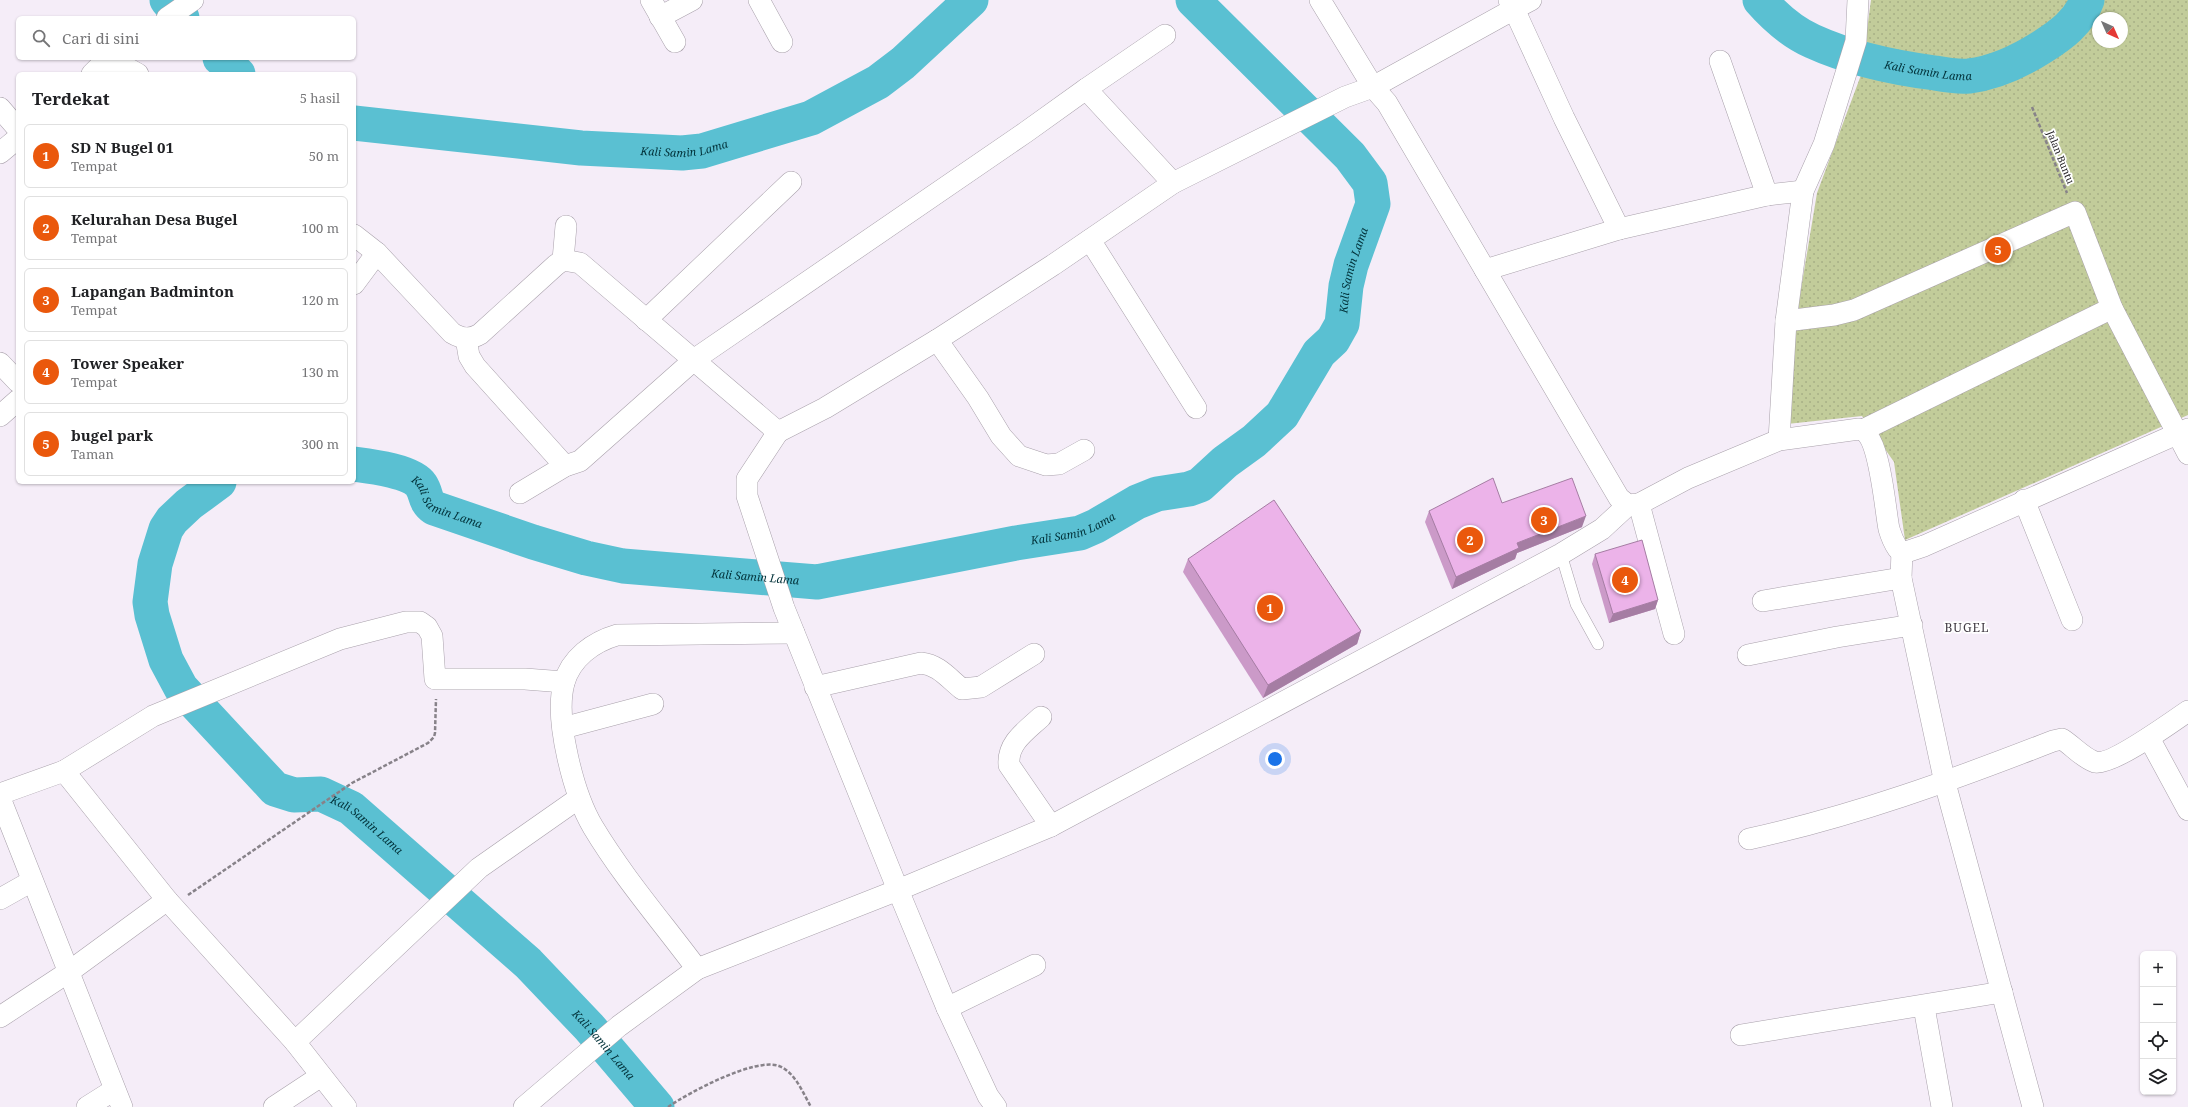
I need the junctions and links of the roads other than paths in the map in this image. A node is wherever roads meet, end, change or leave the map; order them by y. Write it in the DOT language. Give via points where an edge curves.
graph roads {
  1 [pos="193,0"];
  2 [pos="692,0"];
  3 [pos="759,0"];
  4 [pos="1320,0"];
  5 [pos="1858,0"];
  6 [pos="1518,3"];
  7 [pos="656,8"];
  8 [pos="170,16"];
  9 [pos="1165,35"];
  10 [pos="675,42"];
  11 [pos="782,42"];
  12 [pos="113,60"];
  13 [pos="117,60"];
  14 [pos="1720,61"];
  15 [pos="94,72"];
  16 [pos="135,72"];
  17 [pos="1373,87"];
  18 [pos="1086,89"];
  19 [pos="0,108"];
  20 [pos="16,127"];
  21 [pos="16,140"];
  22 [pos="0,153"];
  23 [pos="791,182"];
  24 [pos="1172,182"];
  25 [pos="1803,191"];
  26 [pos="1767,195"];
  27 [pos="566,226"];
  28 [pos="1619,229"];
  29 [pos="356,237"];
  30 [pos="1090,240"];
  31 [pos="377,253"];
  32 [pos="563,260"];
  33 [pos="1485,270"];
  34 [pos="356,281"];
  35 [pos="2112,308"];
  36 [pos="646,320"];
  37 [pos="1786,321"];
  38 [pos="466,338"];
  39 [pos="937,340"];
  40 [pos="694,359"];
  41 [pos="0,363"];
  42 [pos="16,380"];
  43 [pos="16,402"];
  44 [pos="1196,408"];
  45 [pos="0,416"];
  46 [pos="1863,430"];
  47 [pos="778,432"];
  48 [pos="2183,432"];
  49 [pos="1779,440"];
  50 [pos="1084,450"];
  51 [pos="2188,454"];
  52 [pos="565,466"];
  53 [pos="520,493"];
  54 [pos="2024,500"];
  55 [pos="1633,505"];
  56 [pos="1902,551"];
  57 [pos="1561,554"];
  58 [pos="1901,578"];
  59 [pos="1763,601"];
  60 [pos="2072,620"];
  61 [pos="1912,625"];
  62 [pos="794,633"];
  63 [pos="1674,634"];
  64 [pos="1598,644"];
  65 [pos="1034,654"];
  66 [pos="1748,655"];
  67 [pos="564,682"];
  68 [pos="816,687"];
  69 [pos="653,704"];
  70 [pos="2188,712"];
  71 [pos="1041,717"];
  72 [pos="563,728"];
  73 [pos="2149,738"];
  74 [pos="64,770"];
  75 [pos="1945,783"];
  76 [pos="0,794"];
  77 [pos="0,798"];
  78 [pos="579,798"];
  79 [pos="2188,810"];
  80 [pos="1051,826"];
  81 [pos="1749,839"];
  82 [pos="32,881"];
  83 [pos="898,890"];
  84 [pos="0,899"];
  85 [pos="170,903"];
  86 [pos="1035,965"];
  87 [pos="697,969"];
  88 [pos="70,971"];
  89 [pos="2002,992"];
  90 [pos="1924,1006"];
  91 [pos="947,1008"];
  92 [pos="0,1017"];
  93 [pos="1741,1035"];
  94 [pos="295,1042"];
  95 [pos="321,1076"];
  96 [pos="118,1098"];
  97 [pos="986,1103"];
  98 [pos="87,1107"];
  99 [pos="274,1107"];
  100 [pos="346,1107"];
  101 [pos="524,1107"];
  102 [pos="1942,1107"];
  103 [pos="2034,1107"];
  1 -- 8 [label="street"];
  2 -- 7 [label="street"];
  3 -- 11 [label="street"];
  4 -- 17 [label="street"];
  5 -- 25 [label="street" via="1856,41 1824,144"];
  6 -- 17 [label="street"];
  6 -- 28 [label="street" via="1564,118"];
  7 -- 10 [label="street"];
  9 -- 18 [label="street"];
  12 -- 15 [label="street"];
  13 -- 16 [label="street"];
  14 -- 26 [label="street"];
  17 -- 24 [label="street" via="1345,97"];
  17 -- 33 [label="street" via="1386,103"];
  18 -- 24 [label="street"];
  18 -- 40 [label="street"];
  19 -- 20 [label="street"];
  21 -- 22 [label="street"];
  23 -- 36 [label="street"];
  24 -- 30 [label="street"];
  25 -- 26 [label="street"];
  25 -- 37 [label="street"];
  26 -- 28 [label="street"];
  27 -- 32 [label="street"];
  28 -- 33 [label="street"];
  29 -- 31 [label="street"];
  30 -- 39 [label="street"];
  30 -- 44 [label="street"];
  31 -- 34 [label="street"];
  31 -- 38 [label="street" via="452,333"];
  32 -- 36 [label="street" via="580,263"];
  32 -- 38 [label="street" via="480,334"];
  33 -- 55 [label="street" via="1620,498"];
  35 -- 37 [label="street" via="2075,212 1854,310"];
  35 -- 46 [label="street"];
  35 -- 48 [label="street"];
  36 -- 40 [label="street"];
  37 -- 49 [label="street"];
  38 -- 52 [label="street" via="469,356 475,366"];
  39 -- 47 [label="street" via="825,408"];
  39 -- 50 [label="street" via="1001,436 1019,456 1046,465 1059,464"];
  40 -- 47 [label="street"];
  40 -- 52 [label="street" via="580,461"];
  41 -- 42 [label="street"];
  43 -- 45 [label="street"];
  46 -- 49 [label="street" via="1843,430"];
  46 -- 56 [label="street" via="1868,435 1876,457 1890,531 1898,549"];
  47 -- 62 [label="street" via="752,468 746,487 781,601"];
  48 -- 51 [label="street"];
  48 -- 54 [label="street"];
  49 -- 55 [label="street" via="1688,478"];
  52 -- 53 [label="street"];
  54 -- 56 [label="street" via="1924,546"];
  54 -- 60 [label="street"];
  55 -- 57 [label="street" via="1602,529"];
  55 -- 63 [label="street"];
  56 -- 58 [label="street"];
  57 -- 64 [label="lane" via="1576,604"];
  57 -- 80 [label="street"];
  58 -- 59 [label="street"];
  58 -- 61 [label="street"];
  61 -- 66 [label="street"];
  61 -- 75 [label="street"];
  62 -- 67 [label="street" via="617,635 599,640 587,649 574,663"];
  62 -- 68 [label="street"];
  65 -- 68 [label="street" via="981,687 962,688 939,668 921,662"];
  67 -- 72 [label="street" via="561,699"];
  67 -- 74 [label="street" via="525,679 435,679 432,636 427,627 420,622 406,622 340,639 153,716"];
  68 -- 83 [label="street"];
  69 -- 72 [label="street"];
  70 -- 73 [label="street"];
  71 -- 80 [label="street" via="1016,740 1008,757 1009,766"];
  72 -- 78 [label="street" via="568,761"];
  73 -- 75 [label="street" via="2103,763 2094,762 2062,739"];
  73 -- 79 [label="street"];
  74 -- 76 [label="street"];
  74 -- 85 [label="street"];
  75 -- 81 [label="street" via="1848,814"];
  75 -- 89 [label="street"];
  77 -- 82 [label="street"];
  78 -- 87 [label="street" via="593,826"];
  78 -- 94 [label="street" via="479,868"];
  80 -- 83 [label="street"];
  82 -- 84 [label="street"];
  82 -- 88 [label="street"];
  83 -- 87 [label="street"];
  83 -- 91 [label="street"];
  85 -- 88 [label="street"];
  85 -- 94 [label="street"];
  86 -- 91 [label="street"];
  87 -- 101 [label="street" via="619,1026"];
  88 -- 92 [label="street"];
  88 -- 96 [label="street"];
  89 -- 90 [label="street"];
  89 -- 103 [label="street"];
  90 -- 93 [label="street"];
  90 -- 102 [label="street"];
  91 -- 97 [label="street"];
  94 -- 95 [label="street"];
  95 -- 99 [label="street"];
  95 -- 100 [label="street"];
  96 -- 98 [label="street"];
}
